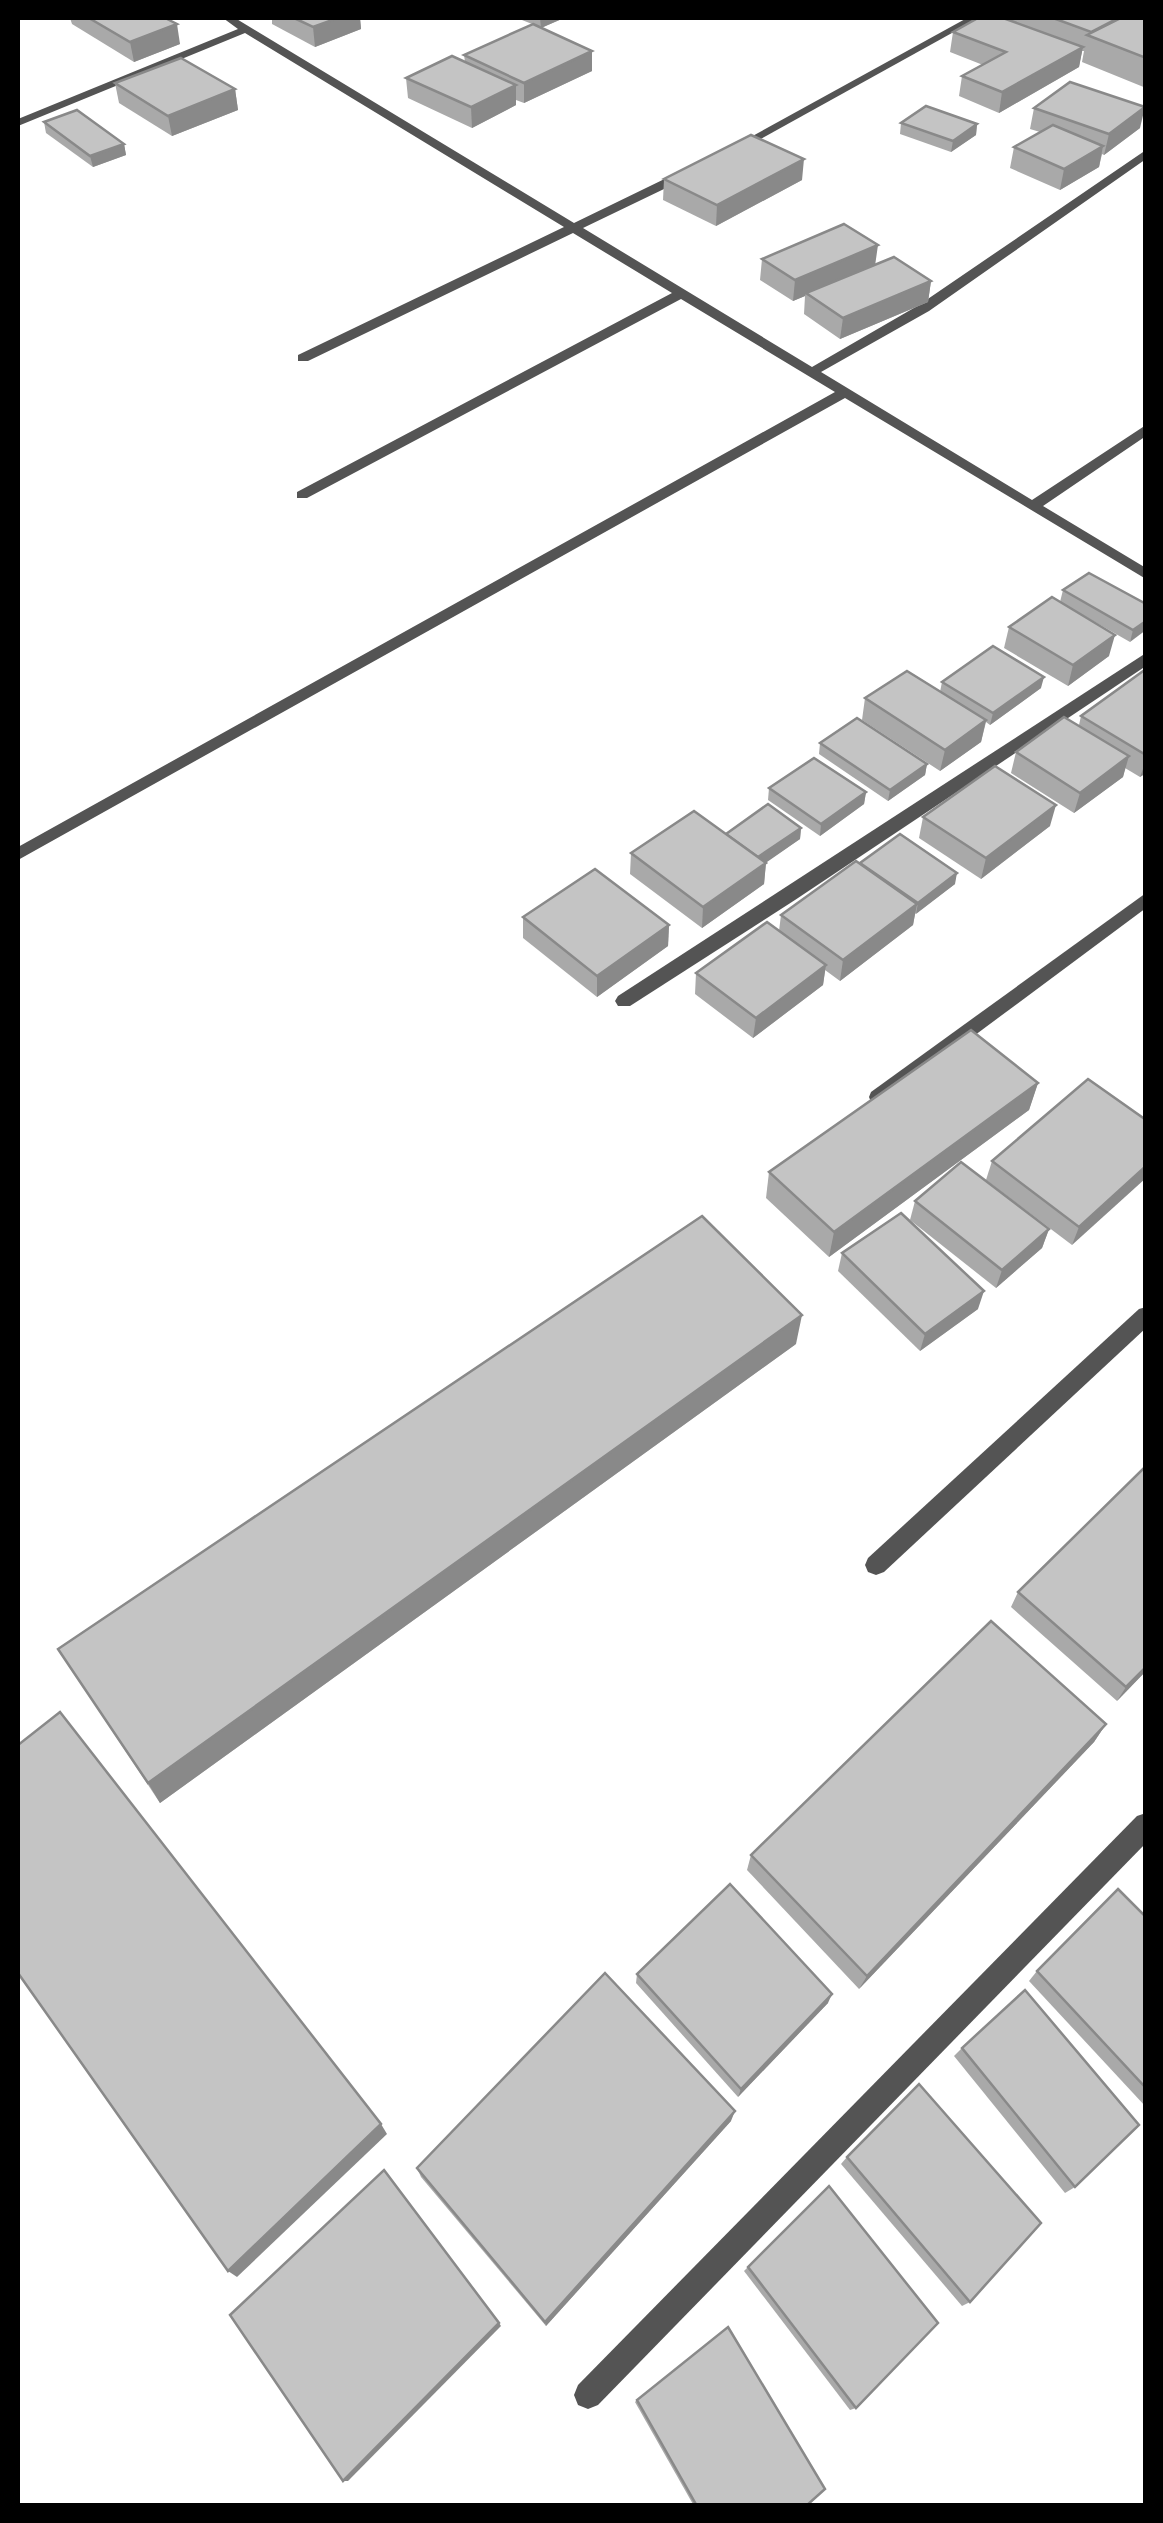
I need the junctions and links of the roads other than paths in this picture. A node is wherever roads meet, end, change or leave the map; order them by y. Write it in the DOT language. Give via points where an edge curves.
graph roads {
  1 [pos="230,18"];
  2 [pos="974,18"];
  3 [pos="246,29"];
  4 [pos="18,122"];
  5 [pos="1146,153"];
  6 [pos="724,155"];
  7 [pos="707,163"];
  8 [pos="573,230"];
  9 [pos="682,294"];
  10 [pos="303,358"];
  11 [pos="814,372"];
  12 [pos="844,393"];
  13 [pos="1146,428"];
  14 [pos="302,495"];
  15 [pos="1033,506"];
  16 [pos="1146,575"];
  17 [pos="1146,658"];
  18 [pos="18,854"];
  19 [pos="1146,898"];
  20 [pos="624,1001"];
  21 [pos="866,1105"];
  22 [pos="1146,1315"];
  23 [pos="876,1565"];
  24 [pos="1146,1825"];
  25 [pos="588,2395"];
  1 -- 3 [label="street"];
  2 -- 6 [label="street"];
  3 -- 4 [label="street"];
  3 -- 8 [label="street"];
  5 -- 11 [label="street" via="924,308"];
  7 -- 8 [label="street"];
  8 -- 9 [label="street"];
  8 -- 10 [label="street"];
  9 -- 11 [label="street"];
  9 -- 14 [label="street"];
  11 -- 12 [label="street"];
  12 -- 15 [label="street"];
  12 -- 18 [label="street"];
  13 -- 15 [label="street"];
  15 -- 16 [label="street"];
  17 -- 20 [label="street"];
  19 -- 21 [label="street"];
  22 -- 23 [label="street"];
  24 -- 25 [label="street"];
}
